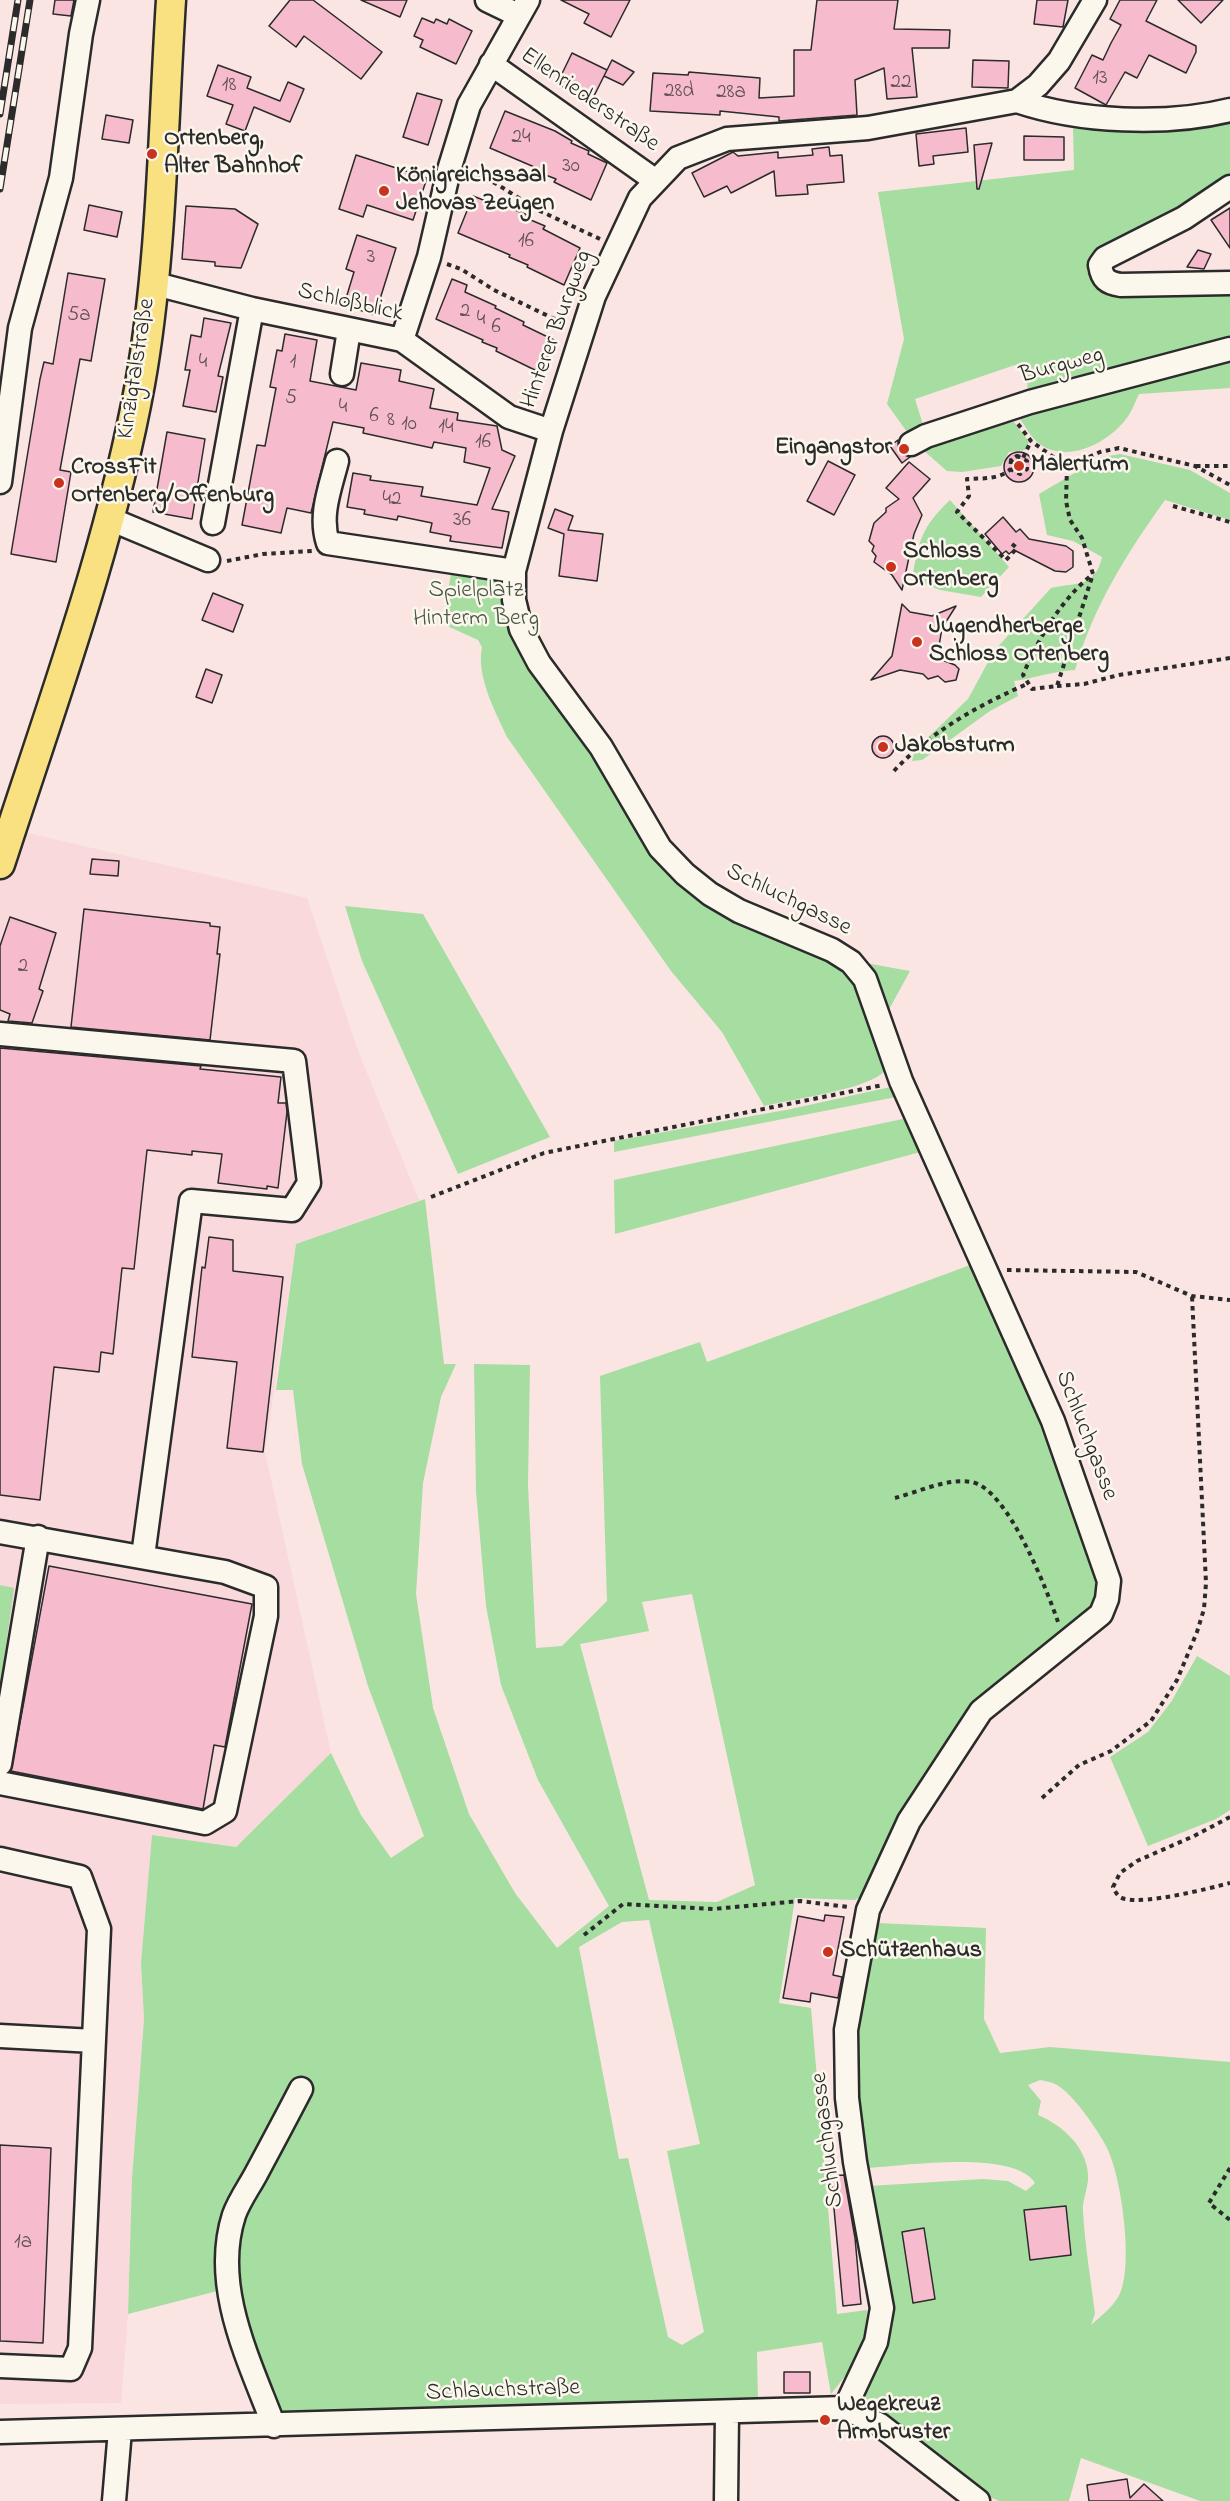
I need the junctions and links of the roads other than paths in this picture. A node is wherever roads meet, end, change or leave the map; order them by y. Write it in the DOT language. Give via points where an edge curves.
graph roads {
  1 [pos="88,0"];
  2 [pos="171,0"];
  3 [pos="487,0"];
  4 [pos="1095,0"];
  5 [pos="523,8"];
  6 [pos="491,64"];
  7 [pos="1017,101"];
  8 [pos="1230,110"];
  9 [pos="656,181"];
  10 [pos="1230,188"];
  11 [pos="152,283"];
  12 [pos="1230,284"];
  13 [pos="252,309"];
  14 [pos="349,330"];
  15 [pos="402,340"];
  16 [pos="1230,349"];
  17 [pos="342,374"];
  18 [pos="550,431"];
  19 [pos="911,444"];
  20 [pos="338,461"];
  21 [pos="0,482"];
  22 [pos="110,519"];
  23 [pos="213,523"];
  24 [pos="208,560"];
  25 [pos="514,571"];
  26 [pos="0,864"];
  27 [pos="0,1034"];
  28 [pos="0,1532"];
  29 [pos="38,1537"];
  30 [pos="143,1556"];
  31 [pos="0,1764"];
  32 [pos="0,1782"];
  33 [pos="0,1859"];
  34 [pos="0,2036"];
  35 [pos="94,2041"];
  36 [pos="301,2090"];
  37 [pos="0,2366"];
  38 [pos="845,2408"];
  39 [pos="727,2413"];
  40 [pos="274,2426"];
  41 [pos="120,2430"];
  42 [pos="0,2432"];
  43 [pos="114,2501"];
  44 [pos="726,2501"];
  45 [pos="978,2501"];
  1 -- 21 [label="street" via="61,178 20,328"];
  2 -- 11 [label="main road, Kinzigtalstraße"];
  3 -- 5 [label="street"];
  4 -- 7 [label="street, Hinterer Burgweg" via="1059,61"];
  5 -- 6 [label="street, Ellenriederstraße"];
  6 -- 9 [label="street, Ellenriederstraße"];
  6 -- 15 [label="street, Ellenriederstraße" via="470,105 449,170 429,258"];
  7 -- 8 [label="street" via="1045,111 1136,120"];
  7 -- 9 [label="street, Hinterer Burgweg" via="867,128 727,139 678,158"];
  9 -- 18 [label="street, Hinterer Burgweg" via="640,198 594,296"];
  10 -- 12 [label="street" via="1184,218 1105,258 1100,265 1109,283 1121,285"];
  11 -- 13 [label="street, Schloßblick"];
  11 -- 22 [label="main road, Kinzigtalstraße" via="140,383"];
  13 -- 14 [label="street, Schloßblick"];
  13 -- 23 [label="street"];
  14 -- 15 [label="street, Schloßblick"];
  14 -- 17 [label="street"];
  15 -- 18 [label="street, Schloßblick" via="509,417"];
  16 -- 19 [label="street, Burgweg" via="1030,402 927,435"];
  18 -- 25 [label="street, Hinterer Burgweg"];
  20 -- 25 [label="street" via="324,510 328,543"];
  22 -- 24 [label="street"];
  22 -- 26 [label="main road, Kinzigtalstraße"];
  25 -- 38 [label="street, Schluchgasse" via="514,600 521,629 539,663 601,747 660,848 710,894 851,962 865,979 901,1081 1053,1421 1109,1581 1101,1614 981,1712 909,1821 868,1910 846,2030 847,2098 882,2308 876,2342"];
  27 -- 30 [label="street" via="294,1061 309,1182 292,1210 191,1201"];
  28 -- 29 [label="street"];
  29 -- 30 [label="street"];
  29 -- 31 [label="street"];
  30 -- 32 [label="street" via="225,1572 266,1587 266,1616 225,1810 205,1823"];
  33 -- 35 [label="street" via="80,1877 99,1929"];
  34 -- 35 [label="street"];
  35 -- 37 [label="street" via="80,2348 71,2369"];
  36 -- 40 [label="street" via="234,2214 228,2244 230,2298"];
  38 -- 39 [label="street, Schlauchstraße"];
  38 -- 45 [label="street, Schlauchstraße" via="880,2425"];
  39 -- 40 [label="street, Schlauchstraße"];
  39 -- 44 [label="street"];
  40 -- 41 [label="street, Schlauchstraße"];
  41 -- 42 [label="street, Schlauchstraße"];
  41 -- 43 [label="street"];
}
